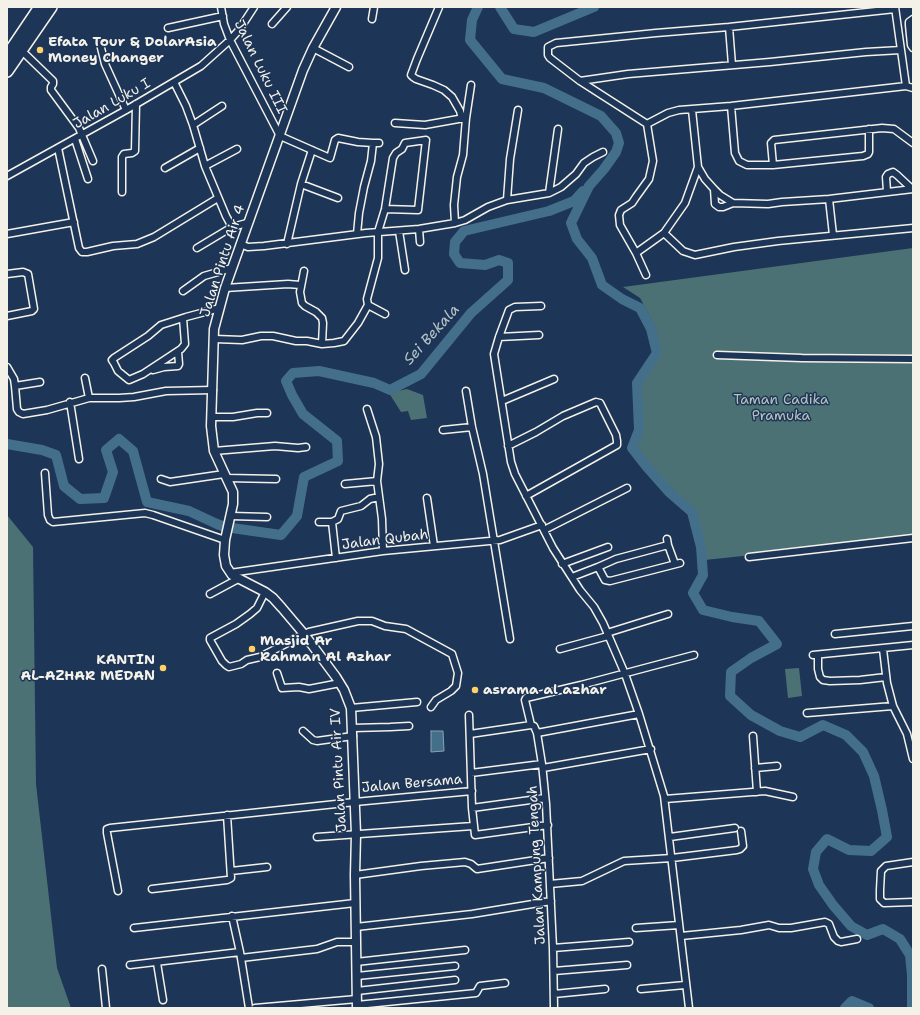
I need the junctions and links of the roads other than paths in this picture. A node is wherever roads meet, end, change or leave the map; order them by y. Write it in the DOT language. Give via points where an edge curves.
graph roads {
  1 [pos="222,7"];
  2 [pos="254,7"];
  3 [pos="288,7"];
  4 [pos="336,7"];
  5 [pos="374,7"];
  6 [pos="439,7"];
  7 [pos="47,8"];
  8 [pos="895,8"];
  9 [pos="223,16"];
  10 [pos="372,19"];
  11 [pos="913,19"];
  12 [pos="272,24"];
  13 [pos="729,27"];
  14 [pos="168,28"];
  15 [pos="230,40"];
  16 [pos="100,44"];
  17 [pos="313,48"];
  18 [pos="913,48"];
  19 [pos="21,50"];
  20 [pos="901,50"];
  21 [pos="7,56"];
  22 [pos="732,65"];
  23 [pos="348,67"];
  24 [pos="7,71"];
  25 [pos="580,81"];
  26 [pos="174,82"];
  27 [pos="471,85"];
  28 [pos="906,86"];
  29 [pos="913,88"];
  30 [pos="136,104"];
  31 [pos="222,106"];
  32 [pos="731,106"];
  33 [pos="126,110"];
  34 [pos="518,110"];
  35 [pos="692,110"];
  36 [pos="464,119"];
  37 [pos="395,123"];
  38 [pos="647,124"];
  39 [pos="193,125"];
  40 [pos="558,129"];
  41 [pos="869,129"];
  42 [pos="82,134"];
  43 [pos="280,136"];
  44 [pos="75,139"];
  45 [pos="426,140"];
  46 [pos="434,140"];
  47 [pos="913,143"];
  48 [pos="58,148"];
  49 [pos="200,148"];
  50 [pos="237,149"];
  51 [pos="312,150"];
  52 [pos="603,152"];
  53 [pos="93,161"];
  54 [pos="205,166"];
  55 [pos="773,166"];
  56 [pos="698,167"];
  57 [pos="165,168"];
  58 [pos="7,176"];
  59 [pos="88,179"];
  60 [pos="301,184"];
  61 [pos="714,189"];
  62 [pos="912,189"];
  63 [pos="887,191"];
  64 [pos="122,192"];
  65 [pos="549,194"];
  66 [pos="218,198"];
  67 [pos="338,198"];
  68 [pos="829,199"];
  69 [pos="507,200"];
  70 [pos="733,203"];
  71 [pos="385,209"];
  72 [pos="418,210"];
  73 [pos="418,218"];
  74 [pos="74,222"];
  75 [pos="247,222"];
  76 [pos="455,223"];
  77 [pos="232,227"];
  78 [pos="913,228"];
  79 [pos="419,229"];
  80 [pos="399,231"];
  81 [pos="378,232"];
  82 [pos="664,233"];
  83 [pos="7,234"];
  84 [pos="357,234"];
  85 [pos="832,235"];
  86 [pos="420,242"];
  87 [pos="240,244"];
  88 [pos="287,244"];
  89 [pos="197,248"];
  90 [pos="636,253"];
  91 [pos="232,268"];
  92 [pos="405,270"];
  93 [pos="304,271"];
  94 [pos="7,274"];
  95 [pos="646,275"];
  96 [pos="300,285"];
  97 [pos="225,288"];
  98 [pos="183,291"];
  99 [pos="368,305"];
  100 [pos="541,306"];
  101 [pos="220,308"];
  102 [pos="385,314"];
  103 [pos="7,316"];
  104 [pos="183,318"];
  105 [pos="539,335"];
  106 [pos="499,338"];
  107 [pos="215,339"];
  108 [pos="322,344"];
  109 [pos="178,352"];
  110 [pos="717,355"];
  111 [pos="913,359"];
  112 [pos="7,367"];
  113 [pos="143,374"];
  114 [pos="85,378"];
  115 [pos="554,379"];
  116 [pos="10,380"];
  117 [pos="40,382"];
  118 [pos="16,386"];
  119 [pos="213,390"];
  120 [pos="466,392"];
  121 [pos="89,398"];
  122 [pos="502,401"];
  123 [pos="70,402"];
  124 [pos="367,409"];
  125 [pos="267,413"];
  126 [pos="212,417"];
  127 [pos="472,427"];
  128 [pos="443,430"];
  129 [pos="508,446"];
  130 [pos="306,447"];
  131 [pos="214,451"];
  132 [pos="79,459"];
  133 [pos="45,473"];
  134 [pos="226,476"];
  135 [pos="161,479"];
  136 [pos="276,479"];
  137 [pos="377,481"];
  138 [pos="345,484"];
  139 [pos="627,488"];
  140 [pos="526,496"];
  141 [pos="379,497"];
  142 [pos="428,498"];
  143 [pos="231,517"];
  144 [pos="267,517"];
  145 [pos="319,522"];
  146 [pos="332,522"];
  147 [pos="543,527"];
  148 [pos="226,537"];
  149 [pos="913,538"];
  150 [pos="494,541"];
  151 [pos="434,546"];
  152 [pos="608,547"];
  153 [pos="383,551"];
  154 [pos="750,557"];
  155 [pos="336,558"];
  156 [pos="562,564"];
  157 [pos="598,567"];
  158 [pos="230,573"];
  159 [pos="572,577"];
  160 [pos="238,578"];
  161 [pos="265,592"];
  162 [pos="210,594"];
  163 [pos="668,614"];
  164 [pos="913,626"];
  165 [pos="304,634"];
  166 [pos="608,634"];
  167 [pos="835,634"];
  168 [pos="510,638"];
  169 [pos="913,645"];
  170 [pos="560,649"];
  171 [pos="883,649"];
  172 [pos="694,655"];
  173 [pos="277,673"];
  174 [pos="625,674"];
  175 [pos="886,677"];
  176 [pos="340,684"];
  177 [pos="417,702"];
  178 [pos="893,706"];
  179 [pos="431,707"];
  180 [pos="351,708"];
  181 [pos="807,713"];
  182 [pos="639,714"];
  183 [pos="469,715"];
  184 [pos="531,725"];
  185 [pos="409,726"];
  186 [pos="353,728"];
  187 [pos="303,731"];
  188 [pos="537,733"];
  189 [pos="470,734"];
  190 [pos="910,734"];
  191 [pos="353,736"];
  192 [pos="753,736"];
  193 [pos="650,749"];
  194 [pos="913,759"];
  195 [pos="543,766"];
  196 [pos="776,766"];
  197 [pos="755,768"];
  198 [pos="471,773"];
  199 [pos="472,791"];
  200 [pos="756,792"];
  201 [pos="793,797"];
  202 [pos="545,798"];
  203 [pos="665,799"];
  204 [pos="355,802"];
  205 [pos="472,808"];
  206 [pos="227,815"];
  207 [pos="548,825"];
  208 [pos="473,826"];
  209 [pos="735,828"];
  210 [pos="741,831"];
  211 [pos="356,834"];
  212 [pos="317,837"];
  213 [pos="670,837"];
  214 [pos="549,858"];
  215 [pos="672,858"];
  216 [pos="913,862"];
  217 [pos="267,867"];
  218 [pos="231,871"];
  219 [pos="355,875"];
  220 [pos="550,884"];
  221 [pos="152,889"];
  222 [pos="118,891"];
  223 [pos="551,902"];
  224 [pos="913,902"];
  225 [pos="356,903"];
  226 [pos="232,916"];
  227 [pos="679,925"];
  228 [pos="356,927"];
  229 [pos="134,928"];
  230 [pos="636,928"];
  231 [pos="680,936"];
  232 [pos="857,939"];
  233 [pos="356,942"];
  234 [pos="629,942"];
  235 [pos="554,948"];
  236 [pos="465,950"];
  237 [pos="241,955"];
  238 [pos="356,962"];
  239 [pos="157,963"];
  240 [pos="130,965"];
  241 [pos="627,965"];
  242 [pos="454,966"];
  243 [pos="102,969"];
  244 [pos="554,971"];
  245 [pos="357,976"];
  246 [pos="455,980"];
  247 [pos="505,983"];
  248 [pos="685,985"];
  249 [pos="605,989"];
  250 [pos="641,989"];
  251 [pos="554,994"];
  252 [pos="163,1000"];
  253 [pos="357,1001"];
  254 [pos="106,1008"];
  255 [pos="249,1008"];
  256 [pos="255,1008"];
  257 [pos="554,1008"];
  258 [pos="689,1008"];
  1 -- 9 [label="street, Jalan Luku III"];
  2 -- 15 [label="street, Jalan Luku I"];
  3 -- 12 [label="street"];
  4 -- 17 [label="main road, Jalan Pintu Air 4"];
  5 -- 10 [label="street"];
  6 -- 36 [label="street" via="411,75 412,78 444,90 452,97"];
  7 -- 19 [label="highway"];
  7 -- 21 [label="highway"];
  8 -- 13 [label="street"];
  8 -- 20 [label="street"];
  9 -- 14 [label="street"];
  9 -- 15 [label="street, Jalan Luku III"];
  11 -- 18 [label="street" via="909,25"];
  13 -- 22 [label="street"];
  13 -- 25 [label="street" via="656,32 556,43 550,46 550,58"];
  15 -- 26 [label="street, Jalan Luku I" via="201,66"];
  15 -- 43 [label="street, Jalan Luku III"];
  16 -- 33 [label="street" via="105,64"];
  17 -- 23 [label="street"];
  17 -- 43 [label="main road, Jalan Pintu Air 4"];
  19 -- 24 [label="highway"];
  19 -- 42 [label="street" via="53,81 50,89"];
  20 -- 22 [label="street"];
  20 -- 28 [label="street"];
  22 -- 25 [label="street"];
  25 -- 38 [label="street"];
  26 -- 30 [label="street, Jalan Luku I"];
  26 -- 39 [label="street"];
  27 -- 36 [label="street"];
  28 -- 29 [label="street"];
  28 -- 32 [label="street"];
  30 -- 33 [label="street, Jalan Luku I"];
  30 -- 64 [label="street" via="134,151 122,157"];
  31 -- 39 [label="street"];
  32 -- 35 [label="street"];
  32 -- 55 [label="street" via="735,153 738,159 747,165"];
  33 -- 42 [label="street, Jalan Luku I"];
  34 -- 69 [label="street"];
  35 -- 38 [label="street" via="674,111"];
  35 -- 56 [label="street"];
  36 -- 37 [label="street" via="425,125"];
  36 -- 76 [label="street" via="463,155 457,176 454,205"];
  38 -- 90 [label="street" via="653,160 649,179 632,203 618,215 620,225"];
  39 -- 49 [label="street"];
  40 -- 65 [label="street"];
  41 -- 47 [label="street" via="894,129"];
  41 -- 55 [label="street" via="870,148 868,154 863,156"];
  41 -- 55 [label="street" via="774,140 771,143"];
  42 -- 44 [label="street, Jalan Luku I"];
  42 -- 53 [label="street"];
  43 -- 51 [label="street"];
  43 -- 75 [label="main road, Jalan Pintu Air 4"];
  44 -- 48 [label="street, Jalan Luku I"];
  44 -- 59 [label="street"];
  45 -- 46 [label="street"];
  45 -- 71 [label="street" via="405,143 396,153"];
  45 -- 72 [label="street"];
  48 -- 58 [label="street, Jalan Luku I"];
  48 -- 74 [label="street"];
  49 -- 54 [label="street"];
  49 -- 57 [label="street"];
  50 -- 54 [label="street"];
  51 -- 60 [label="street"];
  51 -- 84 [label="street" via="330,158 338,138 376,143 360,207"];
  52 -- 65 [label="street" via="584,163 576,174"];
  54 -- 66 [label="street"];
  56 -- 61 [label="street"];
  56 -- 82 [label="street" via="685,203"];
  60 -- 67 [label="street"];
  60 -- 88 [label="street"];
  61 -- 70 [label="street"];
  61 -- 70 [label="street" via="715,204 719,207"];
  62 -- 63 [label="street"];
  62 -- 63 [label="street" via="893,172 886,176"];
  63 -- 68 [label="street"];
  65 -- 69 [label="street"];
  66 -- 74 [label="street" via="154,237 130,246 113,246 82,252"];
  66 -- 77 [label="street"];
  68 -- 70 [label="street" via="768,204"];
  68 -- 85 [label="street"];
  69 -- 76 [label="street"];
  71 -- 72 [label="street"];
  71 -- 81 [label="street"];
  72 -- 73 [label="street"];
  74 -- 83 [label="street"];
  75 -- 77 [label="street"];
  75 -- 87 [label="main road, Jalan Pintu Air 4"];
  76 -- 79 [label="street"];
  77 -- 89 [label="street"];
  78 -- 85 [label="street"];
  79 -- 80 [label="street"];
  79 -- 86 [label="street"];
  80 -- 81 [label="street"];
  80 -- 92 [label="street"];
  81 -- 84 [label="street"];
  81 -- 99 [label="street" via="378,258 368,295"];
  82 -- 85 [label="street" via="683,251 695,255 734,247"];
  82 -- 90 [label="street"];
  84 -- 88 [label="street"];
  87 -- 88 [label="street" via="248,247"];
  87 -- 91 [label="main road, Jalan Pintu Air 4"];
  90 -- 95 [label="street"];
  91 -- 97 [label="main road, Jalan Pintu Air 4"];
  91 -- 98 [label="street" via="204,276"];
  93 -- 96 [label="street"];
  94 -- 103 [label="street" via="28,274 34,309"];
  96 -- 97 [label="street"];
  96 -- 108 [label="street" via="302,303 322,318"];
  97 -- 101 [label="main road, Jalan Pintu Air 4"];
  99 -- 102 [label="street"];
  99 -- 108 [label="street" via="344,341"];
  100 -- 106 [label="street" via="511,308"];
  101 -- 104 [label="street"];
  101 -- 107 [label="main road, Jalan Pintu Air 4" via="214,329"];
  104 -- 109 [label="street" via="185,344"];
  104 -- 113 [label="street" via="161,325 112,360 127,380"];
  105 -- 106 [label="street"];
  106 -- 122 [label="street" via="494,354"];
  107 -- 108 [label="street" via="242,340 273,336"];
  107 -- 119 [label="main road, Jalan Pintu Air 4"];
  109 -- 113 [label="street"];
  109 -- 113 [label="street" via="178,366 164,367"];
  110 -- 111 [label="street"];
  112 -- 116 [label="street"];
  114 -- 121 [label="street"];
  115 -- 122 [label="street"];
  116 -- 118 [label="street"];
  117 -- 118 [label="street"];
  118 -- 123 [label="street" via="17,409 23,414 47,410"];
  119 -- 121 [label="street" via="166,391 119,398"];
  119 -- 126 [label="main road, Jalan Pintu Air 4"];
  120 -- 127 [label="street"];
  121 -- 123 [label="street"];
  122 -- 129 [label="street"];
  123 -- 132 [label="street"];
  124 -- 137 [label="street" via="376,437 379,464"];
  125 -- 126 [label="street"];
  126 -- 131 [label="main road, Jalan Pintu Air 4"];
  127 -- 128 [label="street"];
  127 -- 150 [label="street"];
  129 -- 140 [label="street" via="513,469"];
  129 -- 140 [label="street" via="563,416 596,402 600,403 616,435 617,446"];
  130 -- 131 [label="street" via="276,446"];
  131 -- 134 [label="main road, Jalan Pintu Air 4"];
  133 -- 148 [label="street" via="48,515 53,522 145,513"];
  134 -- 135 [label="street" via="170,482"];
  134 -- 136 [label="street"];
  134 -- 143 [label="main road, Jalan Pintu Air 4" via="233,492"];
  137 -- 138 [label="street"];
  137 -- 141 [label="street"];
  139 -- 147 [label="street, Jalan Qubah"];
  140 -- 147 [label="street"];
  141 -- 146 [label="street" via="370,499 361,506 342,511 338,519"];
  141 -- 153 [label="street"];
  142 -- 151 [label="street"];
  143 -- 144 [label="street"];
  143 -- 148 [label="main road, Jalan Pintu Air 4"];
  145 -- 146 [label="street"];
  146 -- 155 [label="street"];
  147 -- 150 [label="street, Jalan Qubah"];
  147 -- 156 [label="street"];
  148 -- 158 [label="main road" via="224,560"];
  149 -- 154 [label="street"];
  150 -- 151 [label="street, Jalan Qubah"];
  150 -- 168 [label="street"];
  151 -- 153 [label="street, Jalan Qubah"];
  152 -- 156 [label="street"];
  153 -- 155 [label="street, Jalan Qubah"];
  155 -- 158 [label="street, Jalan Qubah"];
  156 -- 159 [label="street"];
  157 -- 157 [label="street" via="668,542 677,564 610,581 604,580"];
  157 -- 159 [label="street"];
  158 -- 160 [label="main road, Jalan Pintu Air IV"];
  159 -- 166 [label="street" via="598,613"];
  160 -- 161 [label="main road, Jalan Pintu Air IV"];
  160 -- 162 [label="street"];
  161 -- 165 [label="main road, Jalan Pintu Air IV"];
  161 -- 165 [label="street" via="257,608 250,614 210,638 222,661 229,667 241,664"];
  163 -- 166 [label="street"];
  164 -- 167 [label="street"];
  165 -- 176 [label="main road, Jalan Pintu Air IV"];
  165 -- 179 [label="street" via="365,620 406,629 452,654 458,673 456,686"];
  166 -- 170 [label="street"];
  166 -- 174 [label="street"];
  169 -- 171 [label="street"];
  171 -- 175 [label="street"];
  171 -- 175 [label="street" via="816,655 822,680"];
  172 -- 174 [label="street"];
  173 -- 176 [label="street" via="282,688"];
  174 -- 182 [label="street"];
  174 -- 184 [label="street" via="526,698"];
  175 -- 178 [label="street"];
  176 -- 180 [label="main road, Jalan Pintu Air IV"];
  177 -- 180 [label="street"];
  178 -- 181 [label="street"];
  178 -- 190 [label="street"];
  180 -- 186 [label="main road, Jalan Pintu Air IV"];
  182 -- 188 [label="street"];
  182 -- 193 [label="street"];
  183 -- 189 [label="street"];
  184 -- 188 [label="street, Jalan Kampung Tengah"];
  184 -- 189 [label="street"];
  185 -- 186 [label="street"];
  186 -- 191 [label="main road, Jalan Pintu Air IV"];
  187 -- 191 [label="street" via="317,741"];
  188 -- 195 [label="street, Jalan Kampung Tengah"];
  189 -- 198 [label="street"];
  190 -- 194 [label="street"];
  191 -- 204 [label="main road, Jalan Pintu Air IV"];
  192 -- 197 [label="street"];
  193 -- 195 [label="street"];
  193 -- 203 [label="street"];
  195 -- 198 [label="street"];
  195 -- 202 [label="street, Jalan Kampung Tengah"];
  196 -- 197 [label="street"];
  197 -- 200 [label="street"];
  198 -- 199 [label="street"];
  199 -- 204 [label="street, Jalan Bersama"];
  199 -- 205 [label="street"];
  200 -- 201 [label="street"];
  200 -- 203 [label="street"];
  202 -- 205 [label="street"];
  202 -- 207 [label="street, Jalan Kampung Tengah"];
  203 -- 213 [label="street"];
  204 -- 206 [label="street, Jalan Bersama"];
  204 -- 211 [label="main road, Jalan Pintu Air IV"];
  205 -- 208 [label="street"];
  206 -- 218 [label="street"];
  206 -- 222 [label="street, Jalan Bersama" via="107,829"];
  207 -- 208 [label="street" via="477,835"];
  207 -- 214 [label="street, Jalan Kampung Tengah"];
  208 -- 211 [label="street"];
  209 -- 213 [label="street"];
  210 -- 215 [label="street" via="743,846 740,849"];
  211 -- 212 [label="street"];
  211 -- 219 [label="main road, Jalan Pintu Air IV"];
  213 -- 215 [label="street"];
  214 -- 219 [label="street" via="477,869 465,862"];
  214 -- 220 [label="street, Jalan Kampung Tengah"];
  215 -- 220 [label="street" via="622,862 582,881"];
  215 -- 227 [label="street"];
  216 -- 224 [label="street" via="886,866 880,873 880,899 884,903"];
  217 -- 218 [label="street"];
  218 -- 221 [label="street" via="231,878 227,880"];
  219 -- 225 [label="main road, Jalan Pintu Air IV"];
  220 -- 223 [label="street, Jalan Kampung Tengah"];
  223 -- 228 [label="street"];
  223 -- 235 [label="street, Jalan Kampung Tengah"];
  225 -- 226 [label="street"];
  225 -- 228 [label="main road, Jalan Pintu Air IV"];
  226 -- 229 [label="street"];
  226 -- 237 [label="street"];
  227 -- 230 [label="street"];
  227 -- 231 [label="street"];
  228 -- 233 [label="main road, Jalan Pintu Air IV"];
  231 -- 232 [label="street" via="769,925 791,928 825,922 829,924 838,942"];
  231 -- 248 [label="street"];
  233 -- 237 [label="street" via="335,943 318,949"];
  233 -- 238 [label="main road, Jalan Pintu Air IV"];
  234 -- 235 [label="street"];
  235 -- 244 [label="street, Jalan Kampung Tengah"];
  236 -- 238 [label="street"];
  237 -- 239 [label="street"];
  237 -- 255 [label="street"];
  238 -- 245 [label="main road, Jalan Pintu Air IV"];
  239 -- 240 [label="street"];
  239 -- 252 [label="street"];
  241 -- 244 [label="street"];
  242 -- 245 [label="street"];
  243 -- 254 [label="street"];
  244 -- 251 [label="street, Jalan Kampung Tengah"];
  245 -- 253 [label="main road, Jalan Pintu Air IV"];
  246 -- 253 [label="street"];
  247 -- 253 [label="street" via="480,986 476,993"];
  248 -- 250 [label="street"];
  248 -- 258 [label="street"];
  249 -- 251 [label="street"];
  251 -- 257 [label="street, Jalan Kampung Tengah"];
  253 -- 256 [label="street"];
}
